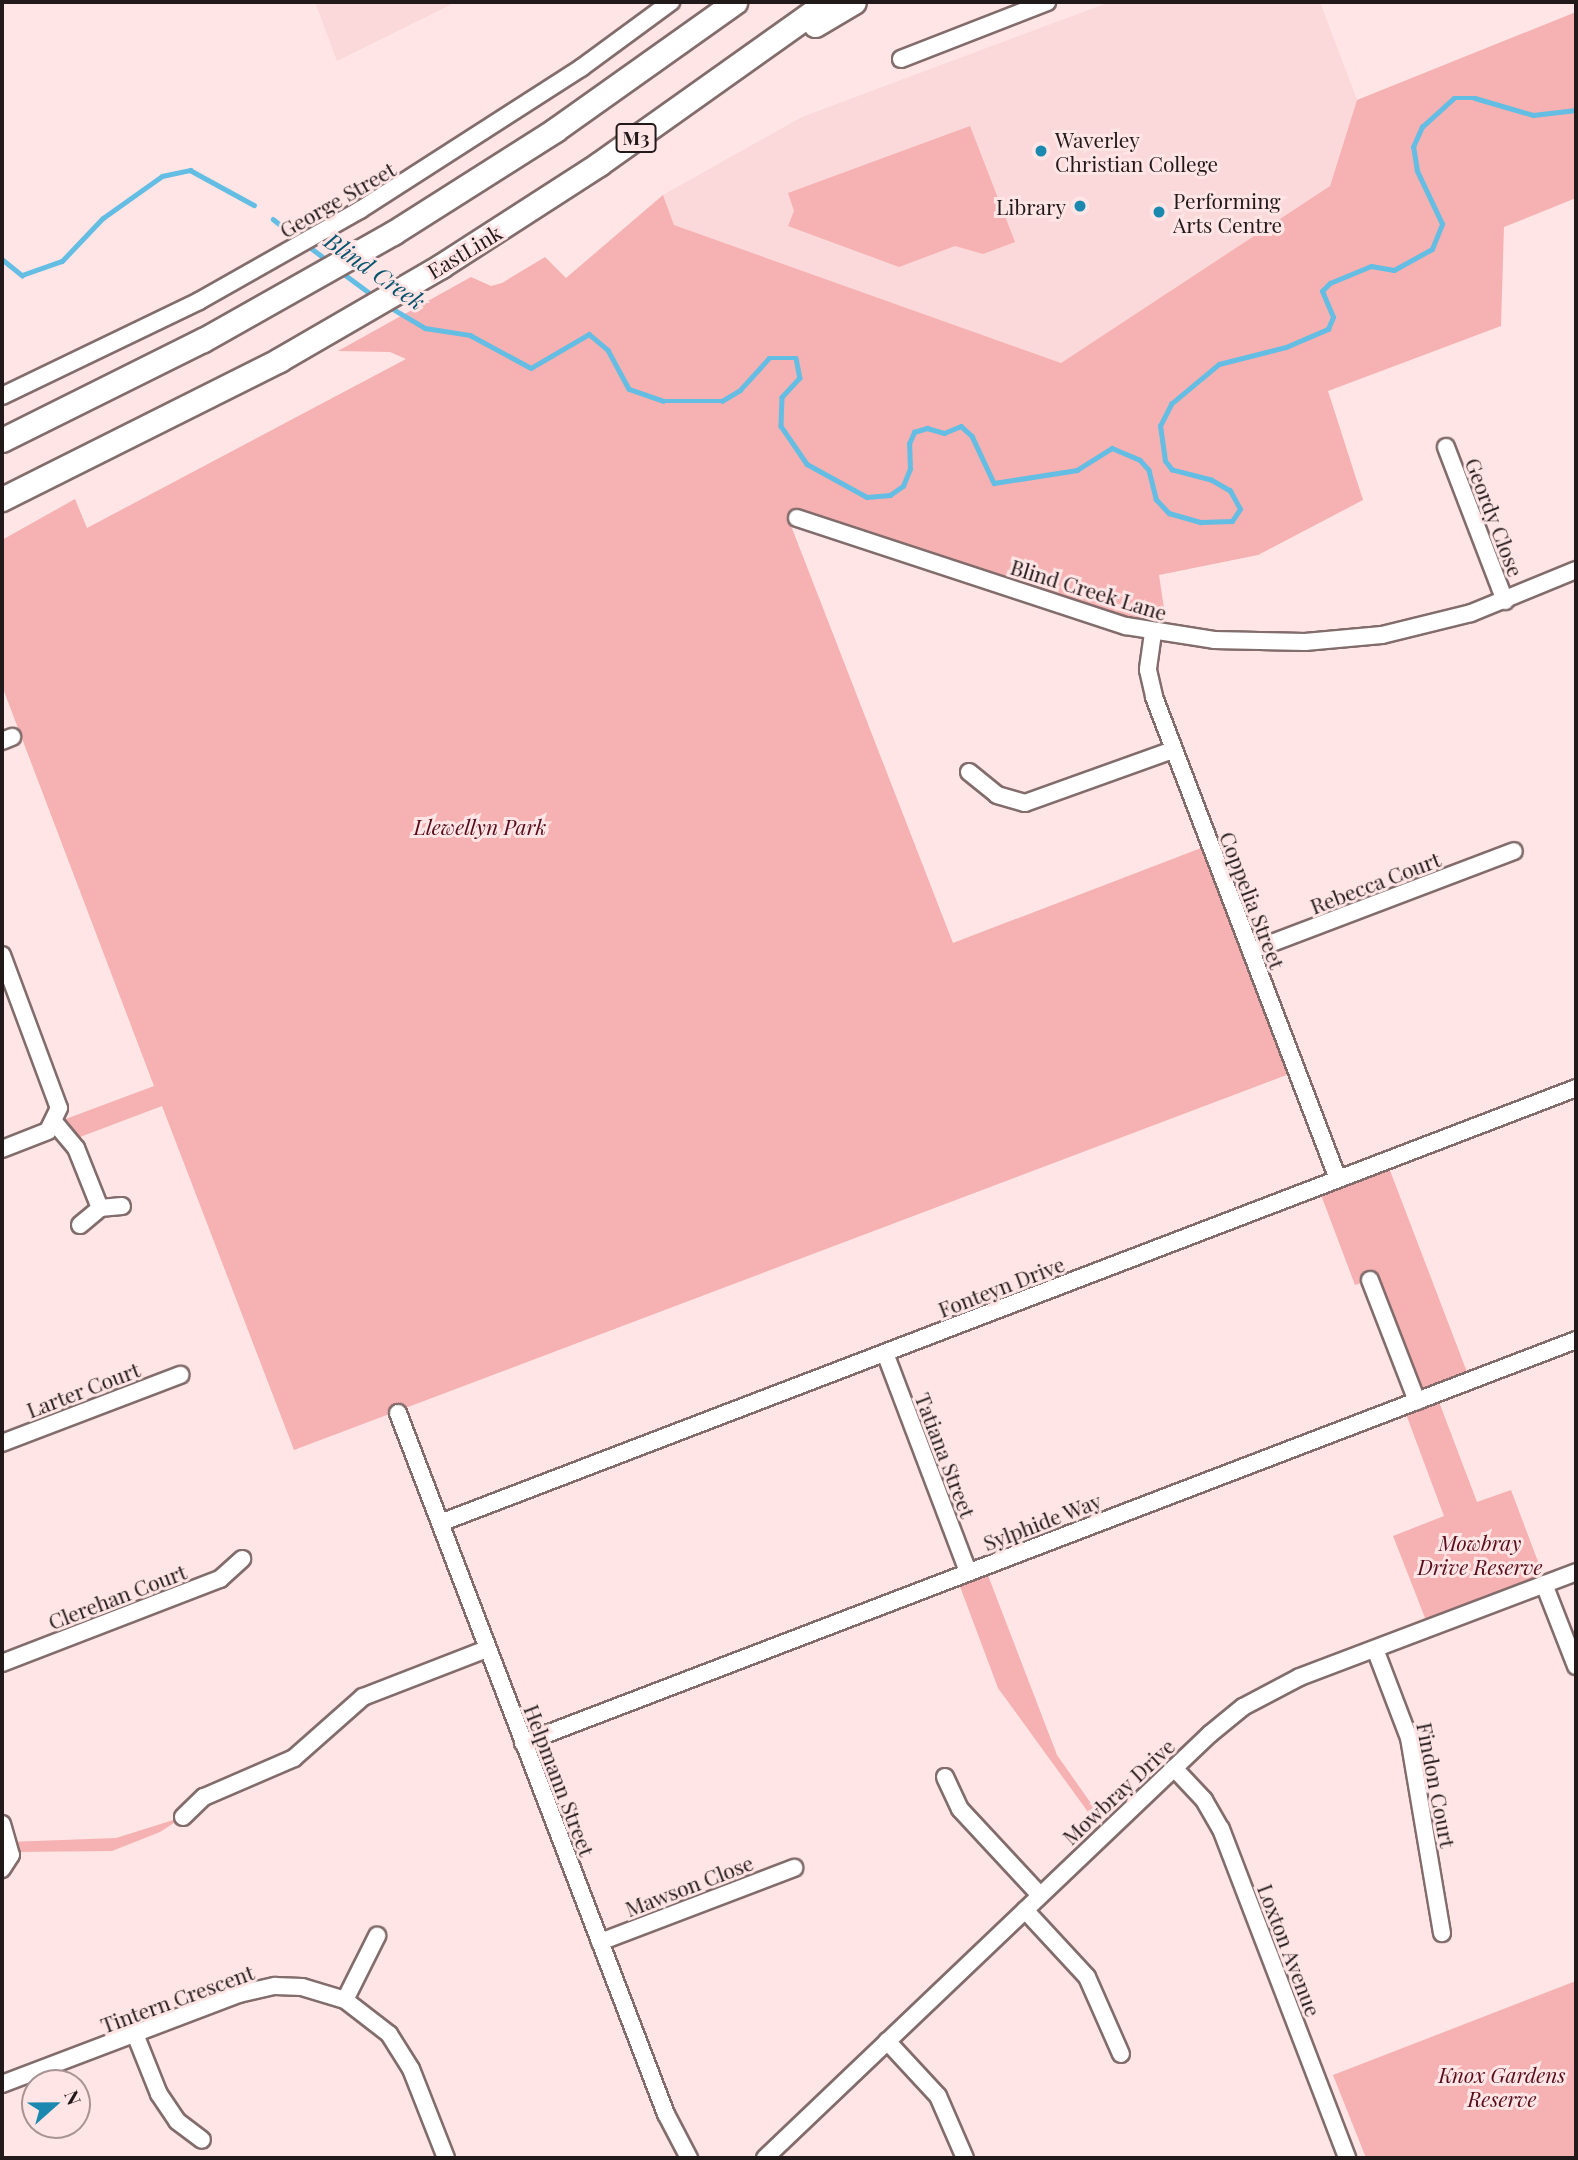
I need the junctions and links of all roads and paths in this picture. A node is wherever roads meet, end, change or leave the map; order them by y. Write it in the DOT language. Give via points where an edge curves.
graph roads {
  1 [pos="671,2"];
  2 [pos="735,2"];
  3 [pos="827,2"];
  4 [pos="854,2"];
  5 [pos="1047,2"];
  6 [pos="901,59"];
  7 [pos="720,79"];
  8 [pos="2,396"];
  9 [pos="2,440"];
  10 [pos="1446,447"];
  11 [pos="2,499"];
  12 [pos="797,517"];
  13 [pos="1576,570"];
  14 [pos="1505,601"];
  15 [pos="1153,633"];
  16 [pos="1173,750"];
  17 [pos="969,772"];
  18 [pos="1514,851"];
  19 [pos="1251,951"];
  20 [pos="2,955"];
  21 [pos="1576,1088"];
  22 [pos="55,1123"];
  23 [pos="2,1149"];
  24 [pos="1338,1179"];
  25 [pos="122,1206"];
  26 [pos="100,1208"];
  27 [pos="79,1225"];
  28 [pos="1370,1280"];
  29 [pos="1576,1340"];
  30 [pos="885,1353"];
  31 [pos="180,1375"];
  32 [pos="1417,1401"];
  33 [pos="398,1413"];
  34 [pos="2,1443"];
  35 [pos="440,1523"];
  36 [pos="242,1559"];
  37 [pos="968,1571"];
  38 [pos="1576,1572"];
  39 [pos="1544,1584"];
  40 [pos="487,1649"];
  41 [pos="1375,1649"];
  42 [pos="2,1663"];
  43 [pos="1576,1666"];
  44 [pos="523,1743"];
  45 [pos="1174,1768"];
  46 [pos="945,1777"];
  47 [pos="183,1817"];
  48 [pos="2,1825"];
  49 [pos="794,1868"];
  50 [pos="2,1869"];
  51 [pos="1040,1895"];
  52 [pos="1025,1910"];
  53 [pos="1442,1933"];
  54 [pos="377,1936"];
  55 [pos="600,1942"];
  56 [pos="345,2000"];
  57 [pos="135,2034"];
  58 [pos="887,2041"];
  59 [pos="1121,2054"];
  60 [pos="2,2084"];
  61 [pos="202,2140"];
  62 [pos="446,2158"];
  63 [pos="689,2158"];
  64 [pos="765,2158"];
  65 [pos="965,2158"];
  66 [pos="1347,2158"];
  1 -- 8 [label="street, George Street" via="581,68 360,210 251,273"];
  2 -- 9 [label="highway, M3" via="555,130 393,233 285,296"];
  3 -- 7 [label="highway, EastLink / M3"];
  4 -- 7 [label="highway"];
  5 -- 6 [label="street"];
  7 -- 11 [label="highway, EastLink / M3" via="441,265 334,330 131,438"];
  10 -- 14 [label="street, Geordy Close"];
  12 -- 15 [label="street, Blind Creek Lane"];
  13 -- 14 [label="street, Blind Creek Lane"];
  14 -- 15 [label="street, Blind Creek Lane" via="1434,624 1342,640 1237,641"];
  15 -- 16 [label="street, Coppelia Street" via="1149,678"];
  16 -- 17 [label="street" via="1025,803 997,795"];
  16 -- 19 [label="street, Coppelia Street"];
  18 -- 19 [label="street, Rebecca Court"];
  19 -- 24 [label="street, Coppelia Street"];
  20 -- 22 [label="street" via="57,1096"];
  21 -- 24 [label="street, Fonteyn Drive"];
  22 -- 23 [label="street" via="43,1133"];
  22 -- 26 [label="street" via="76,1148"];
  24 -- 30 [label="street, Fonteyn Drive"];
  25 -- 26 [label="street"];
  26 -- 27 [label="street"];
  28 -- 32 [label="street"];
  29 -- 32 [label="street, Sylphide Way"];
  30 -- 35 [label="street, Fonteyn Drive"];
  30 -- 37 [label="street, Tatiana Street"];
  31 -- 34 [label="street, Larter Court"];
  32 -- 37 [label="street, Sylphide Way"];
  33 -- 35 [label="street, Helpmann Street"];
  35 -- 40 [label="street, Helpmann Street"];
  36 -- 42 [label="street, Clerehan Court" via="220,1579"];
  37 -- 44 [label="street, Sylphide Way"];
  38 -- 39 [label="street, Mowbray Drive"];
  39 -- 41 [label="street, Mowbray Drive"];
  39 -- 43 [label="street"];
  40 -- 44 [label="street, Helpmann Street"];
  40 -- 47 [label="street" via="363,1697 294,1758 204,1797"];
  41 -- 45 [label="street, Mowbray Drive" via="1265,1694 1215,1729"];
  41 -- 53 [label="street, Findon Court" via="1409,1738"];
  44 -- 55 [label="street, Helpmann Street"];
  45 -- 51 [label="street, Mowbray Drive"];
  45 -- 66 [label="street, Loxton Avenue" via="1204,1800 1221,1829"];
  46 -- 51 [label="street" via="960,1809"];
  48 -- 50 [label="street" via="11,1855"];
  49 -- 55 [label="street, Mawson Close"];
  51 -- 52 [label="street, Mowbray Drive"];
  52 -- 58 [label="street, Mowbray Drive"];
  52 -- 59 [label="street" via="1087,1977"];
  54 -- 56 [label="street"];
  55 -- 63 [label="street, Helpmann Street" via="666,2115"];
  56 -- 57 [label="street, Tintern Crescent" via="302,1987 262,1988"];
  56 -- 62 [label="street, Tintern Crescent" via="379,2024 400,2047"];
  57 -- 60 [label="street, Tintern Crescent"];
  57 -- 61 [label="street" via="159,2094 177,2121"];
  58 -- 64 [label="street, Mowbray Drive"];
  58 -- 65 [label="street" via="938,2096"];
}
